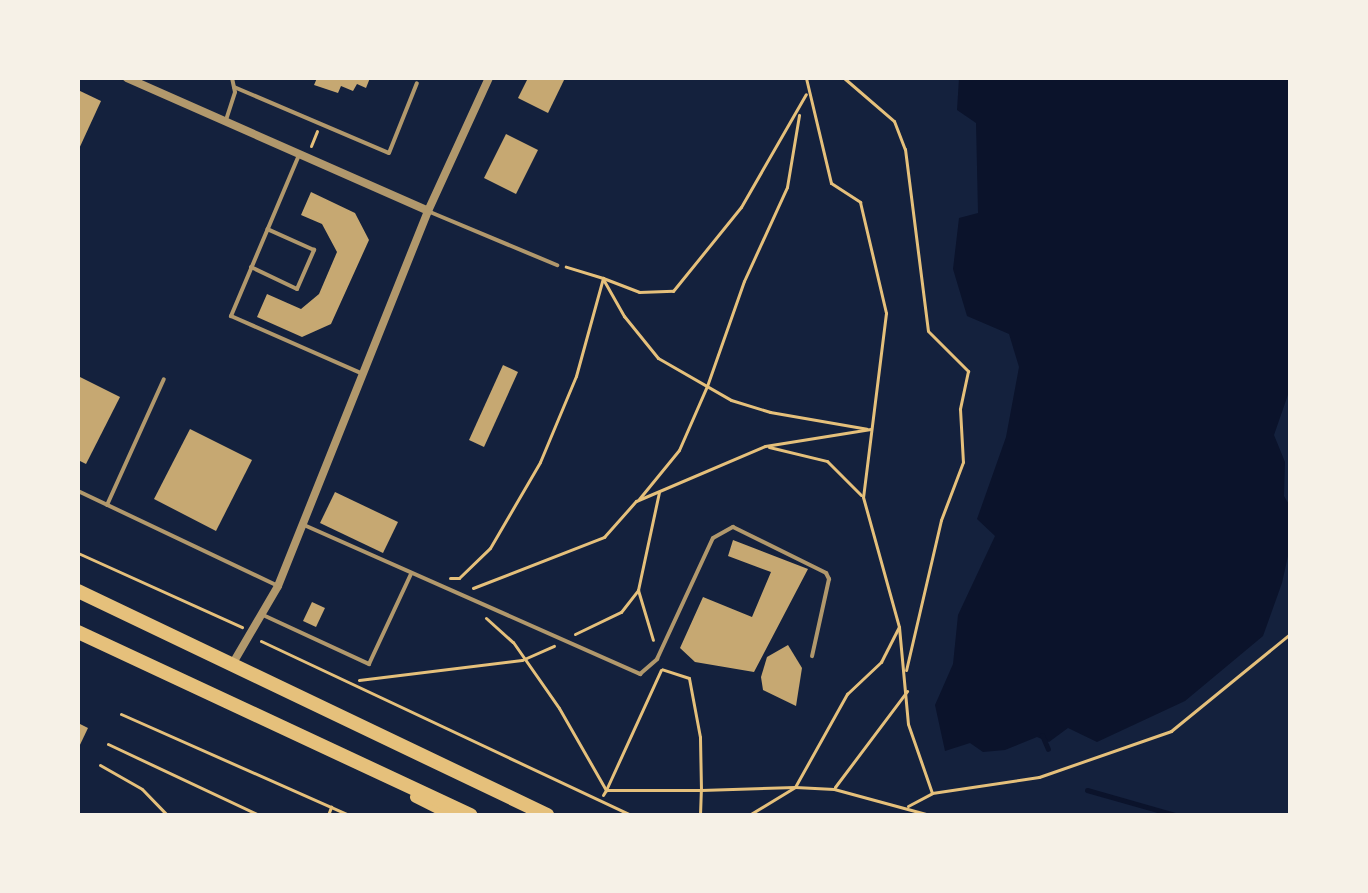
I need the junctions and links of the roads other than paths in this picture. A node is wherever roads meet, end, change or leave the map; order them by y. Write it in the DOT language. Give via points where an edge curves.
graph roads {
  1 [pos="127,78"];
  2 [pos="232,78"];
  3 [pos="489,78"];
  4 [pos="417,83"];
  5 [pos="234,87"];
  6 [pos="225,122"];
  7 [pos="302,156"];
  8 [pos="428,211"];
  9 [pos="267,229"];
  10 [pos="557,265"];
  11 [pos="251,267"];
  12 [pos="363,374"];
  13 [pos="164,379"];
  14 [pos="78,491"];
  15 [pos="107,505"];
  16 [pos="303,525"];
  17 [pos="411,574"];
  18 [pos="278,586"];
  19 [pos="78,591"];
  20 [pos="263,615"];
  21 [pos="78,632"];
  22 [pos="812,656"];
  23 [pos="233,663"];
  24 [pos="355,761"];
  25 [pos="452,815"];
  26 [pos="470,815"];
  27 [pos="547,815"];
  1 -- 6 [label="street"];
  2 -- 5 [label="lane"];
  3 -- 8 [label="street"];
  4 -- 5 [label="lane" via="389,153"];
  5 -- 6 [label="lane"];
  6 -- 7 [label="street"];
  7 -- 8 [label="street"];
  7 -- 9 [label="lane"];
  8 -- 10 [label="lane"];
  8 -- 12 [label="street"];
  9 -- 11 [label="lane"];
  9 -- 11 [label="lane" via="314,250 297,289"];
  11 -- 12 [label="lane" via="231,316"];
  12 -- 16 [label="street"];
  13 -- 15 [label="lane"];
  14 -- 15 [label="lane"];
  15 -- 18 [label="lane"];
  16 -- 17 [label="lane"];
  16 -- 18 [label="street"];
  17 -- 20 [label="lane" via="369,664"];
  17 -- 22 [label="lane" via="640,674 658,658 713,538 733,527 826,573"];
  18 -- 20 [label="street"];
  19 -- 23 [label="highway"];
  20 -- 23 [label="street"];
  21 -- 24 [label="highway"];
  23 -- 27 [label="highway"];
  24 -- 25 [label="main road"];
  24 -- 26 [label="highway"];
}
